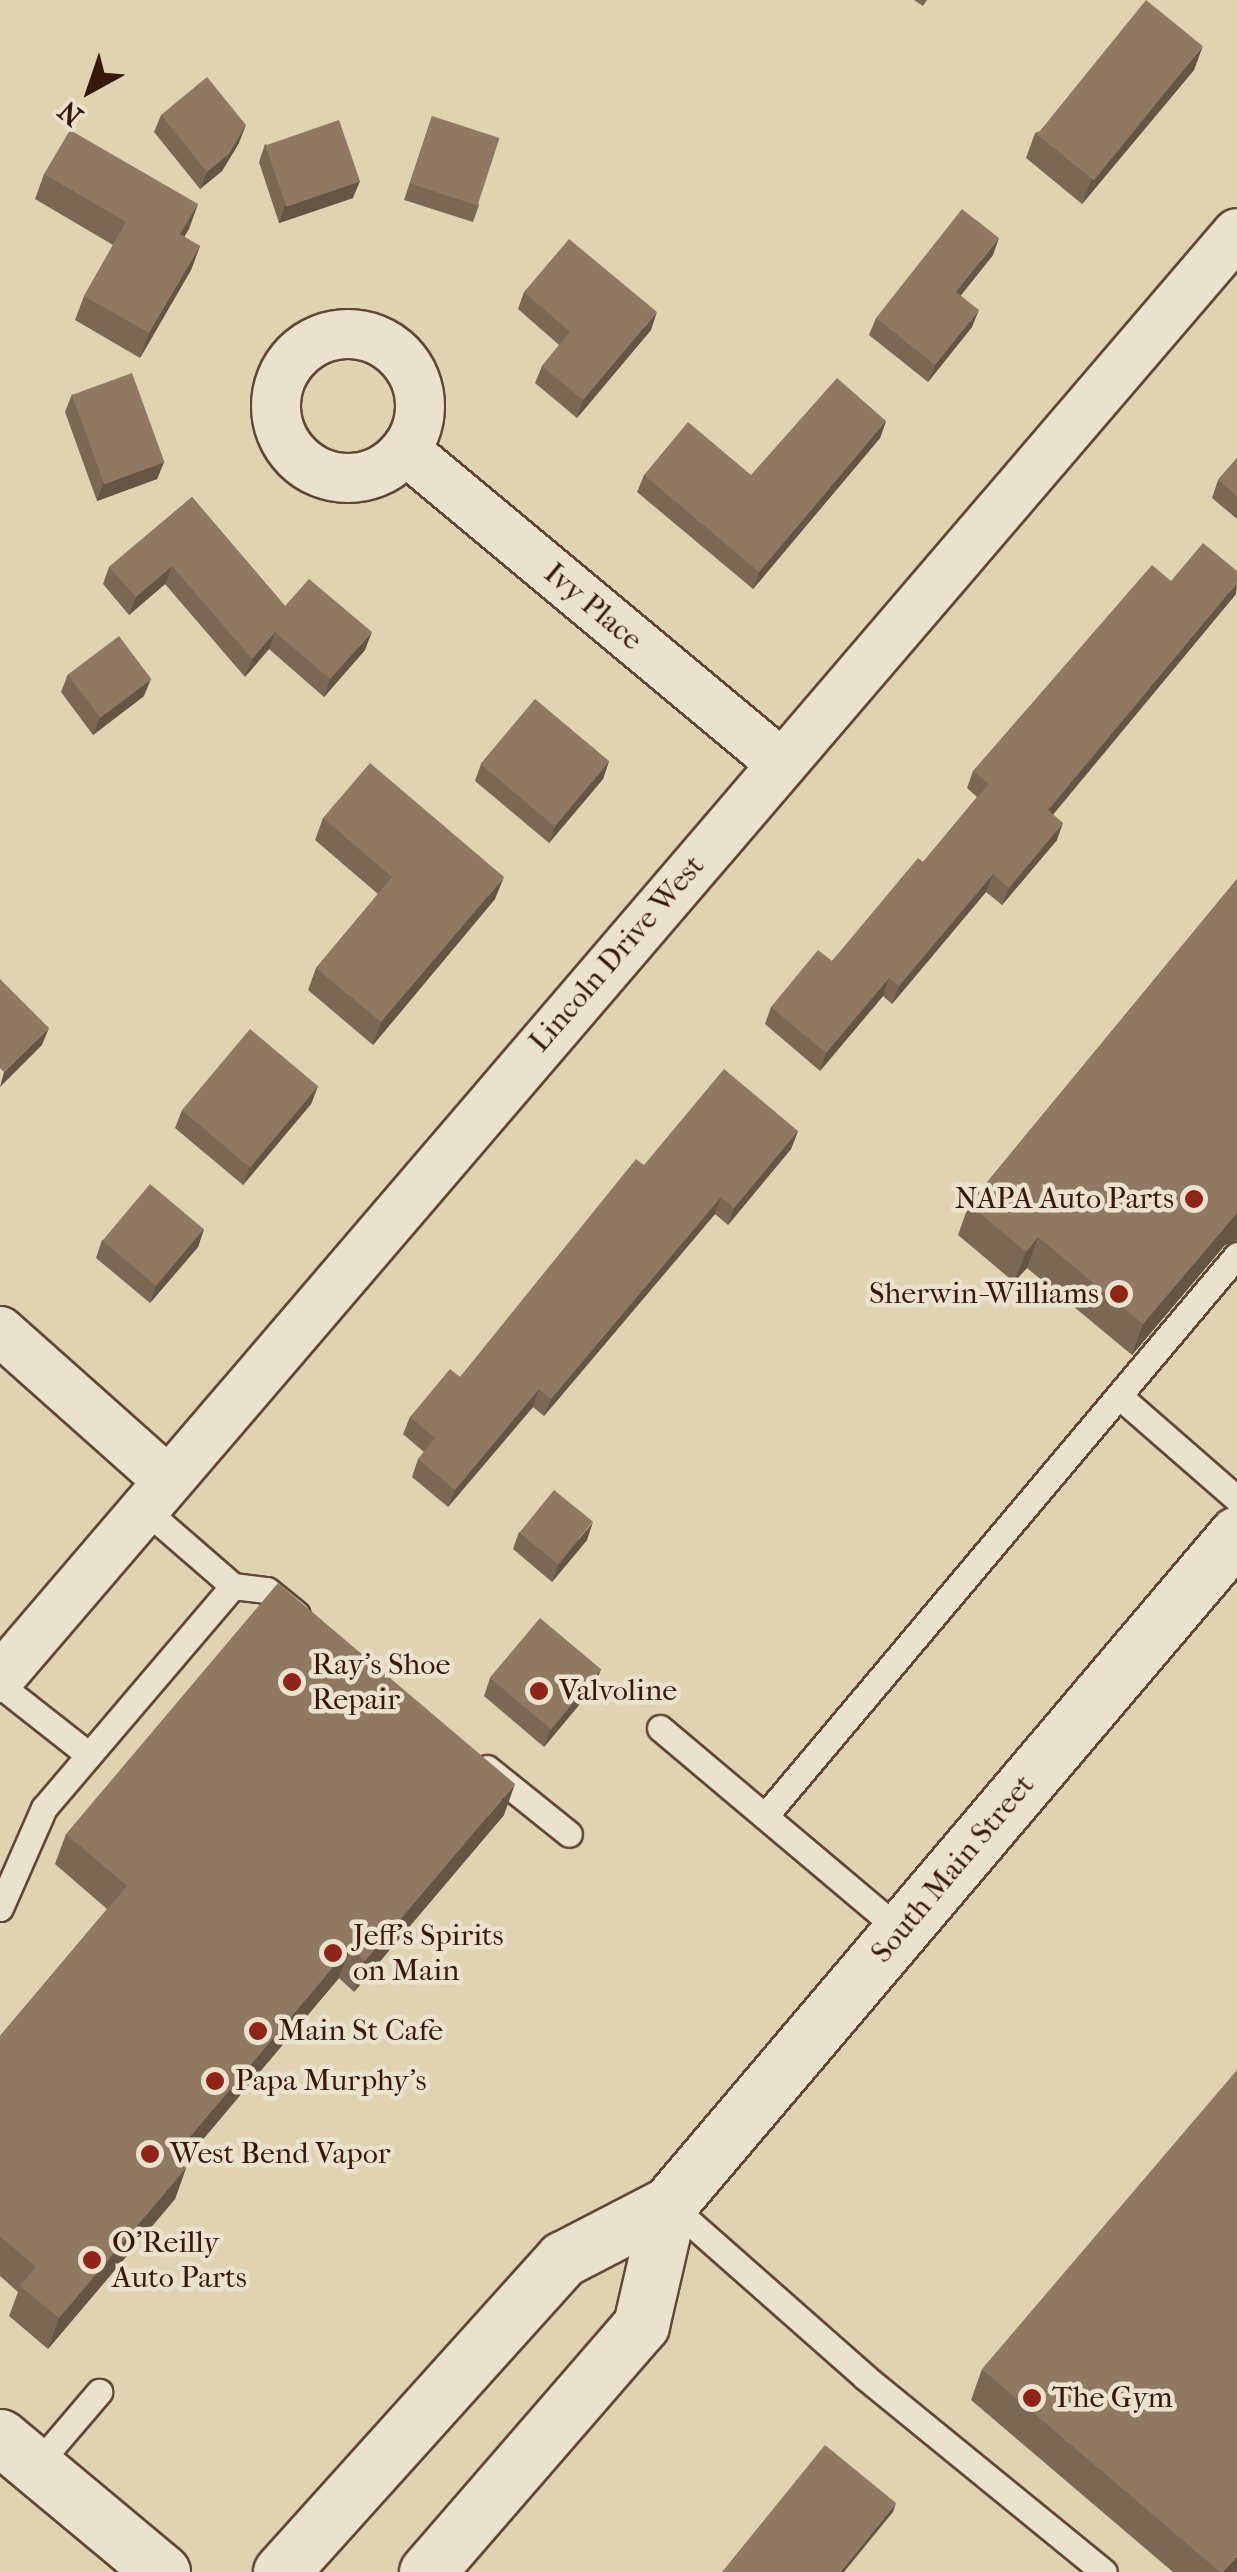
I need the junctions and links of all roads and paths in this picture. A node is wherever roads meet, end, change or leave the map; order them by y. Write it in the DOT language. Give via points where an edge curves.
graph roads {
  1 [pos="1237,233"];
  2 [pos="405,450"];
  3 [pos="782,762"];
  4 [pos="1237,1255"];
  5 [pos="0,1331"];
  6 [pos="1119,1396"];
  7 [pos="155,1494"];
  8 [pos="1237,1499"];
  9 [pos="1237,1534"];
  10 [pos="233,1586"];
  11 [pos="312,1627"];
  12 [pos="0,1682"];
  13 [pos="660,1728"];
  14 [pos="464,1749"];
  15 [pos="89,1754"];
  16 [pos="765,1816"];
  17 [pos="569,1834"];
  18 [pos="0,1908"];
  19 [pos="901,1931"];
  20 [pos="670,2204"];
  21 [pos="99,2392"];
  22 [pos="18,2452"];
  23 [pos="162,2572"];
  24 [pos="281,2572"];
  25 [pos="427,2572"];
  26 [pos="1104,2572"];
  1 -- 3 [label="street, Lincoln Drive West"];
  2 -- 3 [label="street, Ivy Place"];
  3 -- 7 [label="street, Lincoln Drive West"];
  4 -- 6 [label="lane"];
  5 -- 7 [label="street"];
  6 -- 8 [label="lane"];
  6 -- 16 [label="lane"];
  7 -- 10 [label="lane"];
  7 -- 12 [label="street, Lincoln Drive West"];
  9 -- 19 [label="main road, South Main Street"];
  10 -- 11 [label="lane" via="267,1590"];
  10 -- 15 [label="lane"];
  12 -- 15 [label="lane"];
  13 -- 16 [label="lane"];
  14 -- 17 [label="lane"];
  15 -- 18 [label="lane" via="44,1808"];
  16 -- 19 [label="lane"];
  19 -- 20 [label="main road, South Main Street"];
  20 -- 24 [label="main road, South Main Street" via="563,2259"];
  20 -- 25 [label="main road, South Main Street" via="641,2325"];
  20 -- 26 [label="lane" via="866,2377"];
  21 -- 22 [label="lane"];
  22 -- 23 [label="main road"];
}
